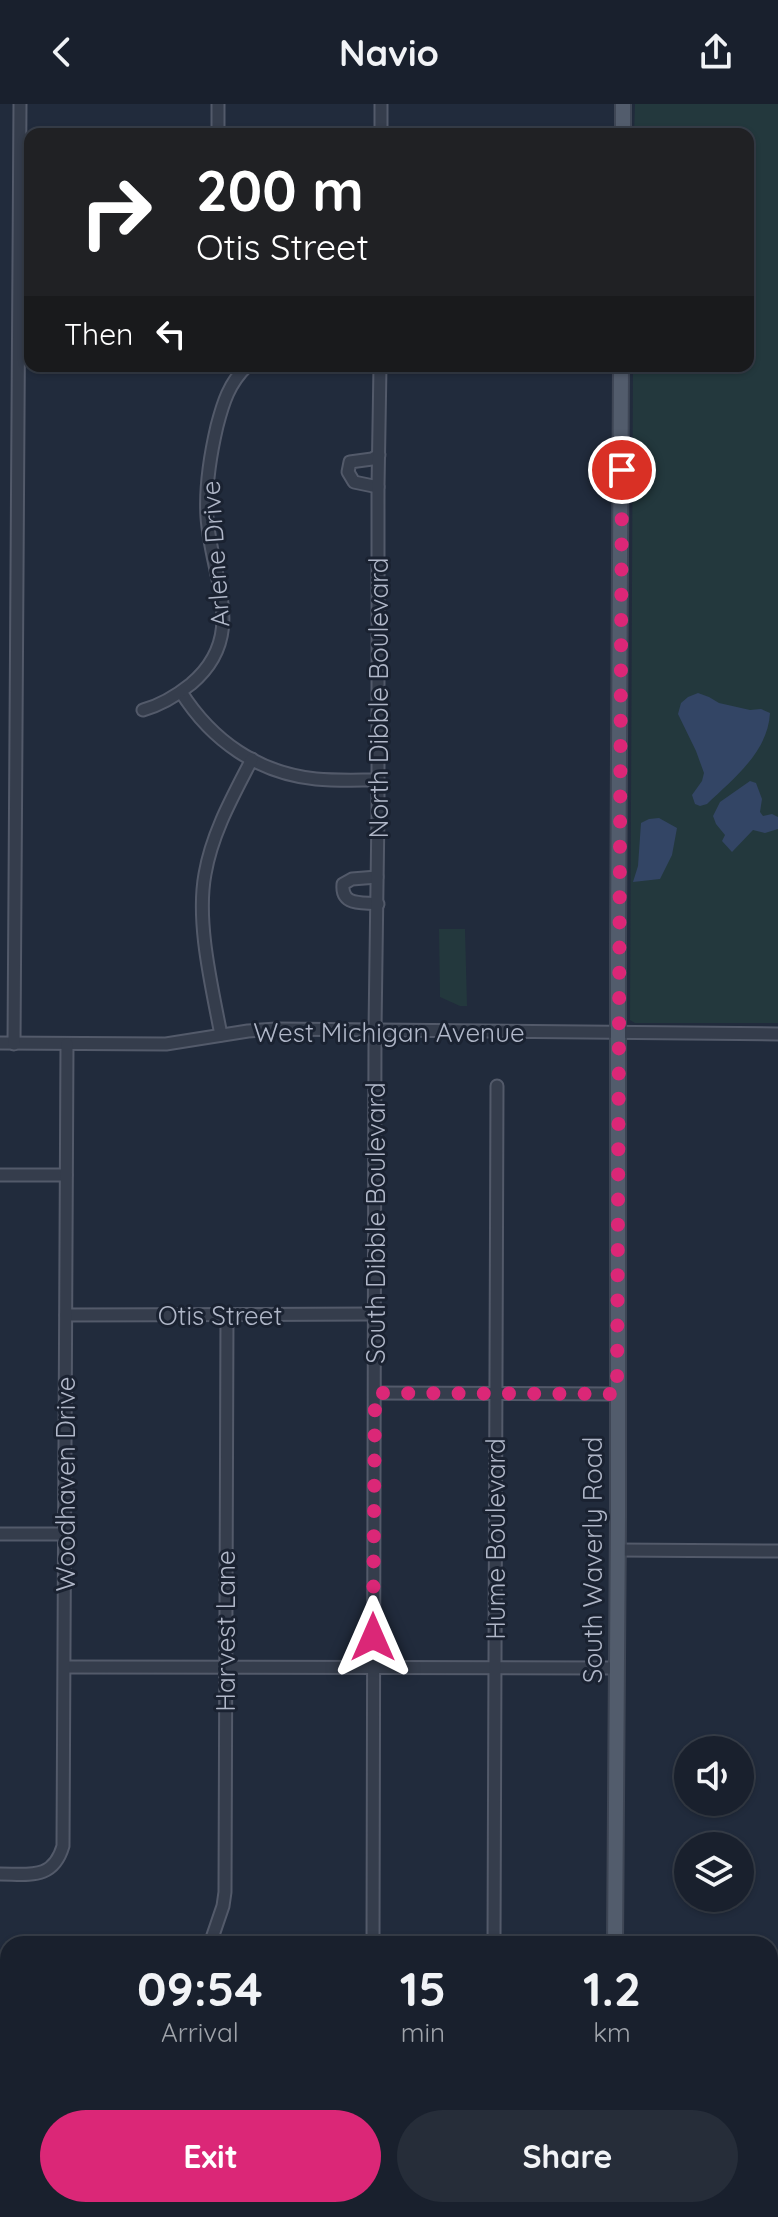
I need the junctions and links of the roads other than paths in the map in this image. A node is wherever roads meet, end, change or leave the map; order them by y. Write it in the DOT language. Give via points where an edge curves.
graph roads {
  1 [pos="20,104"];
  2 [pos="218,104"];
  3 [pos="381,104"];
  4 [pos="623,104"];
  5 [pos="218,128"];
  6 [pos="381,128"];
  7 [pos="623,128"];
  8 [pos="242,372"];
  9 [pos="380,372"];
  10 [pos="621,372"];
  11 [pos="379,455"];
  12 [pos="378,487"];
  13 [pos="181,692"];
  14 [pos="143,710"];
  15 [pos="252,759"];
  16 [pos="378,780"];
  17 [pos="377,877"];
  18 [pos="378,904"];
  19 [pos="375,1030"];
  20 [pos="617,1033"];
  21 [pos="778,1034"];
  22 [pos="221,1035"];
  23 [pos="0,1043"];
  24 [pos="14,1044"];
  25 [pos="67,1044"];
  26 [pos="497,1086"];
  27 [pos="0,1175"];
  28 [pos="66,1175"];
  29 [pos="374,1314"];
  30 [pos="66,1315"];
  31 [pos="227,1315"];
  32 [pos="375,1393"];
  33 [pos="496,1393"];
  34 [pos="617,1394"];
  35 [pos="0,1534"];
  36 [pos="65,1534"];
  37 [pos="618,1550"];
  38 [pos="778,1551"];
  39 [pos="65,1667"];
  40 [pos="373,1667"];
  41 [pos="225,1668"];
  42 [pos="495,1668"];
  43 [pos="616,1668"];
  44 [pos="0,1874"];
  45 [pos="213,1936"];
  46 [pos="373,1936"];
  47 [pos="494,1936"];
  48 [pos="615,1936"];
  1 -- 24 [label="street"];
  2 -- 5 [label="street"];
  3 -- 6 [label="street"];
  4 -- 7 [label="main road"];
  8 -- 13 [label="street, Arlene Drive" via="227,395 207,477 222,637 201,676"];
  9 -- 11 [label="street, North Dibble Boulevard"];
  10 -- 20 [label="main road, South Waverly Road"];
  11 -- 12 [label="street, North Dibble Boulevard"];
  11 -- 12 [label="street" via="350,462 348,472 354,482"];
  12 -- 16 [label="street, North Dibble Boulevard"];
  13 -- 14 [label="street, Arlene Drive"];
  13 -- 15 [label="street" via="200,721"];
  15 -- 16 [label="street" via="297,776"];
  15 -- 22 [label="street" via="214,840 202,892"];
  16 -- 17 [label="street, North Dibble Boulevard"];
  17 -- 18 [label="street, North Dibble Boulevard"];
  17 -- 18 [label="street" via="352,879 342,888 348,900"];
  18 -- 19 [label="street, North Dibble Boulevard"];
  19 -- 20 [label="street, West Michigan Avenue"];
  19 -- 22 [label="street, West Michigan Avenue" via="276,1029"];
  19 -- 29 [label="street, South Dibble Boulevard"];
  20 -- 21 [label="street, West Michigan Avenue"];
  20 -- 34 [label="main road, South Waverly Road"];
  22 -- 25 [label="street, West Michigan Avenue" via="166,1044"];
  23 -- 24 [label="street, West Michigan Avenue"];
  24 -- 25 [label="street, West Michigan Avenue"];
  25 -- 28 [label="street, Woodhaven Drive"];
  26 -- 33 [label="street, Hume Boulevard"];
  27 -- 28 [label="street"];
  28 -- 30 [label="street, Woodhaven Drive"];
  29 -- 31 [label="street, Otis Street"];
  29 -- 32 [label="street, South Dibble Boulevard"];
  30 -- 31 [label="street, Otis Street"];
  30 -- 36 [label="street, Woodhaven Drive"];
  31 -- 41 [label="street, Harvest Lane"];
  32 -- 33 [label="street"];
  32 -- 40 [label="street, South Dibble Boulevard"];
  33 -- 34 [label="street"];
  33 -- 42 [label="street, Hume Boulevard"];
  34 -- 37 [label="main road, South Waverly Road"];
  35 -- 36 [label="street"];
  36 -- 39 [label="street, Woodhaven Drive"];
  37 -- 38 [label="street"];
  37 -- 43 [label="main road, South Waverly Road"];
  39 -- 41 [label="street"];
  39 -- 44 [label="street, Woodhaven Drive" via="60,1858 44,1872"];
  40 -- 41 [label="street"];
  40 -- 42 [label="street"];
  40 -- 46 [label="street, South Dibble Boulevard"];
  41 -- 45 [label="street, Harvest Lane" via="225,1892"];
  42 -- 43 [label="street"];
  42 -- 47 [label="street, Hume Boulevard"];
  43 -- 48 [label="main road, South Waverly Road"];
}
